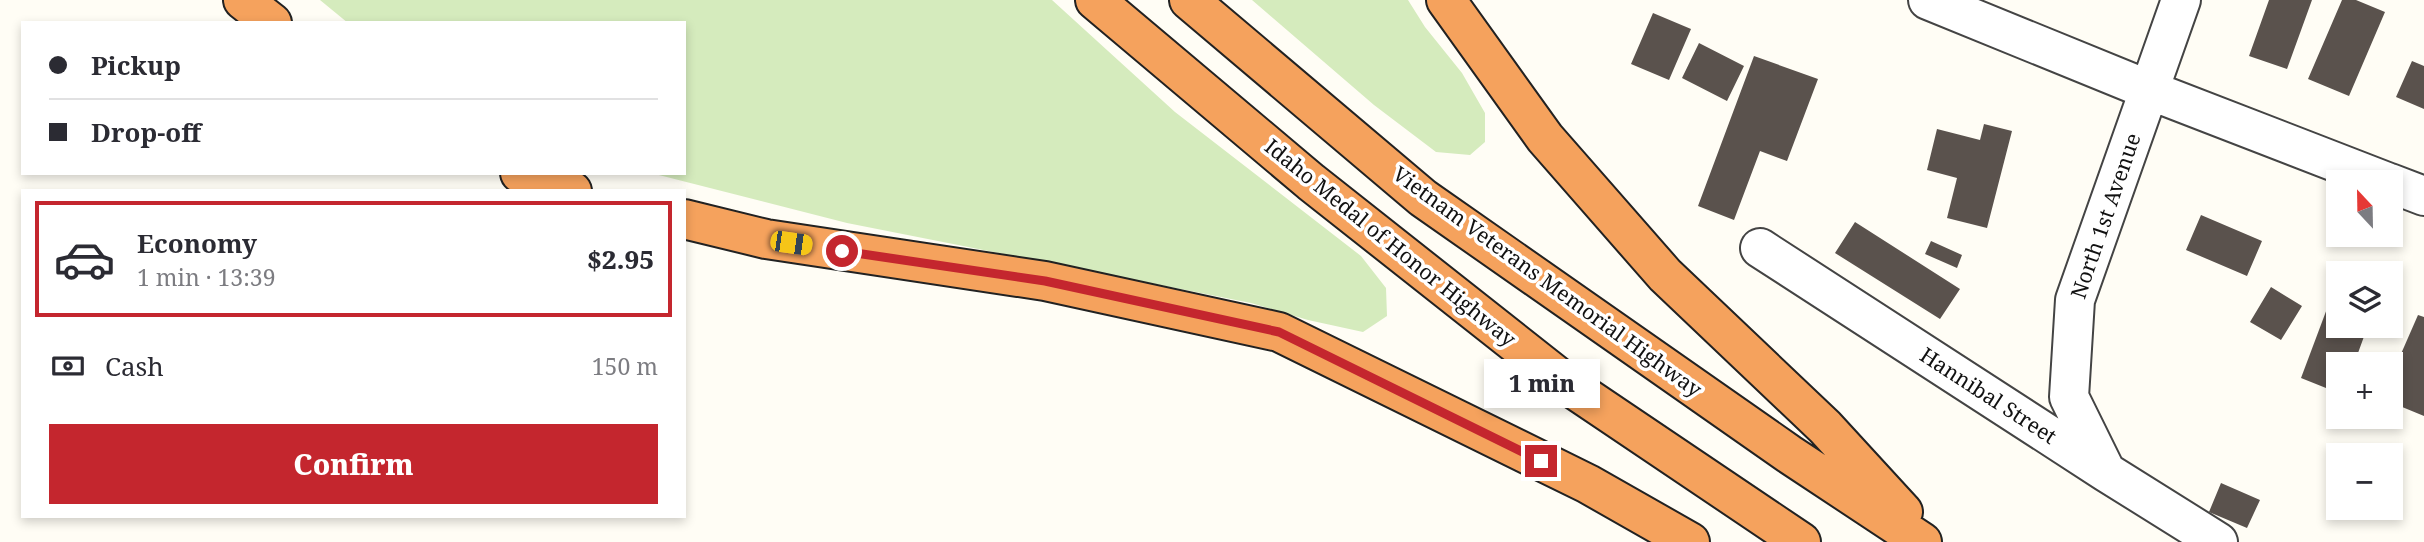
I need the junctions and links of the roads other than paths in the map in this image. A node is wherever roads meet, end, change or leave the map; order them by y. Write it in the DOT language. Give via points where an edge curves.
graph roads {
  1 [pos="243,0"];
  2 [pos="1095,0"];
  3 [pos="1189,0"];
  4 [pos="1446,0"];
  5 [pos="1928,0"];
  6 [pos="2181,0"];
  7 [pos="269,21"];
  8 [pos="2149,90"];
  9 [pos="2355,170"];
  10 [pos="524,175"];
  11 [pos="2403,188"];
  12 [pos="564,189"];
  13 [pos="2424,196"];
  14 [pos="686,219"];
  15 [pos="1760,248"];
  16 [pos="2106,472"];
  17 [pos="1690,542"];
  18 [pos="1801,542"];
  19 [pos="1923,542"];
  20 [pos="1931,542"];
  21 [pos="2218,542"];
  1 -- 7 [label="highway"];
  2 -- 18 [label="highway, Idaho Medal of Honor Highway" via="1311,183 1568,385"];
  3 -- 19 [label="highway, Vietnam Veterans Memorial Highway" via="1423,198"];
  4 -- 20 [label="highway" via="1545,138 1665,275 1825,427"];
  5 -- 8 [label="street"];
  6 -- 8 [label="street, North 1st Avenue"];
  8 -- 9 [label="street"];
  8 -- 16 [label="street, North 1st Avenue" via="2075,300 2069,397"];
  10 -- 12 [label="highway"];
  11 -- 13 [label="street"];
  14 -- 17 [label="highway" via="766,239 1045,281 1279,332 1588,484"];
  15 -- 16 [label="street, Hannibal Street"];
  16 -- 21 [label="street, Hannibal Street"];
}
